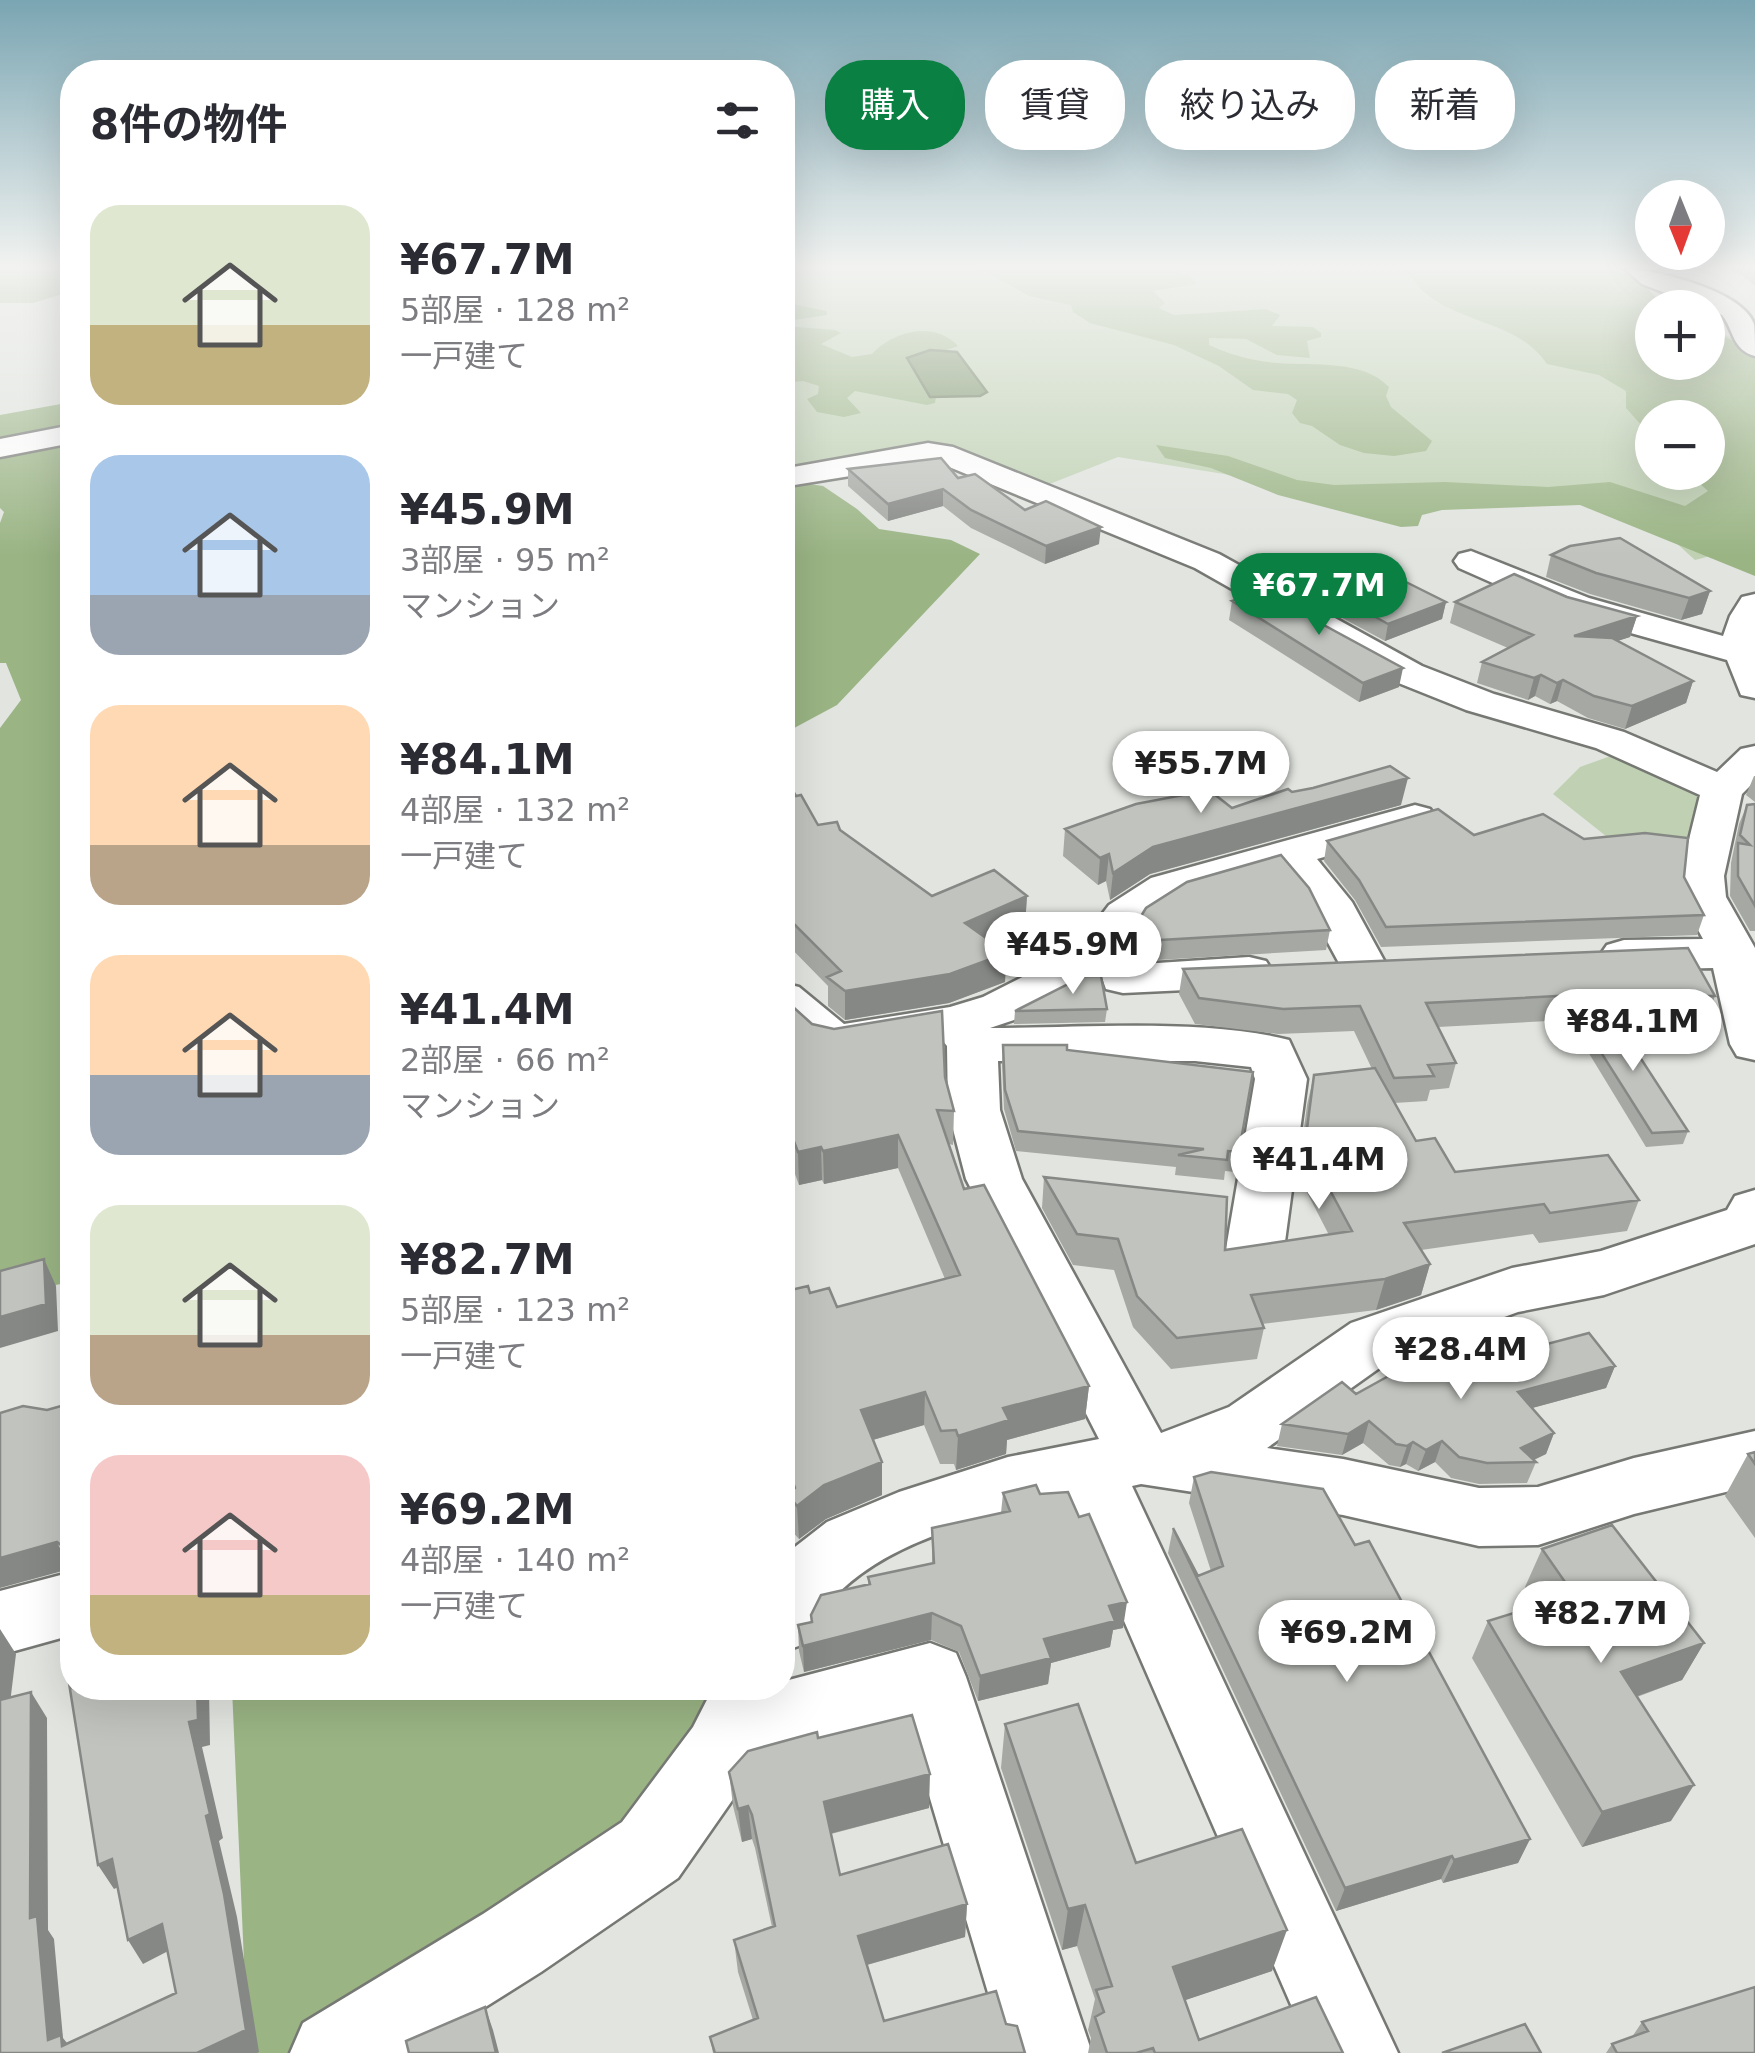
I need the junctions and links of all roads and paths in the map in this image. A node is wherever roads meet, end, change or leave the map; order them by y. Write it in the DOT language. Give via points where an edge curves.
graph roads {
  1 [pos="60,424"];
  2 [pos="0,433"];
  3 [pos="60,436"];
  4 [pos="0,448"];
  5 [pos="795,476"];
  6 [pos="1471,561"];
  7 [pos="1755,605"];
  8 [pos="1740,652"];
  9 [pos="1755,687"];
  10 [pos="1755,758"];
  11 [pos="1722,790"];
  12 [pos="1416,818"];
  13 [pos="1288,853"];
  14 [pos="1734,953"];
  15 [pos="1586,956"];
  16 [pos="1107,969"];
  17 [pos="795,1009"];
  18 [pos="963,1033"];
  19 [pos="1755,1044"];
  20 [pos="1196,1046"];
  21 [pos="994,1179"];
  22 [pos="1052,1185"];
  23 [pos="1205,1202"];
  24 [pos="1755,1210"];
  25 [pos="1755,1458"];
  26 [pos="1133,1463"];
  27 [pos="795,1597"];
  28 [pos="60,1607"];
  29 [pos="0,1622"];
  30 [pos="794,1700"];
  31 [pos="795,1700"];
  32 [pos="741,1709"];
  33 [pos="333,2053"];
  34 [pos="1049,2053"];
  35 [pos="1356,2053"];
  1 -- 2 [label="street"];
  3 -- 4 [label="street"];
  5 -- 11 [label="street" via="942,453 1207,562 1409,674 1610,740"];
  6 -- 8 [label="street" via="1576,606"];
  7 -- 8 [label="street" via="1744,619"];
  8 -- 9 [label="street"];
  10 -- 11 [label="street"];
  11 -- 14 [label="street" via="1703,897"];
  12 -- 13 [label="street"];
  13 -- 16 [label="street" via="1167,888 1125,914"];
  13 -- 16 [label="street" via="1382,965"];
  14 -- 15 [label="street"];
  14 -- 19 [label="street"];
  16 -- 18 [label="street" via="1000,1008"];
  16 -- 20 [label="street" via="1151,997"];
  17 -- 18 [label="street" via="834,1042"];
  18 -- 20 [label="street"];
  18 -- 21 [label="street" via="974,1110"];
  20 -- 23 [label="street" via="1270,1052 1282,1079 1259,1229"];
  21 -- 22 [label="street"];
  21 -- 26 [label="street"];
  24 -- 26 [label="street" via="1752,1223 1604,1273 1512,1291 1373,1340 1252,1426"];
  25 -- 26 [label="street" via="1538,1516 1479,1517 1344,1487"];
  26 -- 27 [label="street" via="1008,1485 923,1512 851,1542 804,1581"];
  26 -- 35 [label="street"];
  28 -- 29 [label="street"];
  30 -- 32 [label="street"];
  31 -- 34 [label="street" via="930,1677"];
  32 -- 33 [label="street" via="720,1753 650,1850"];
}
